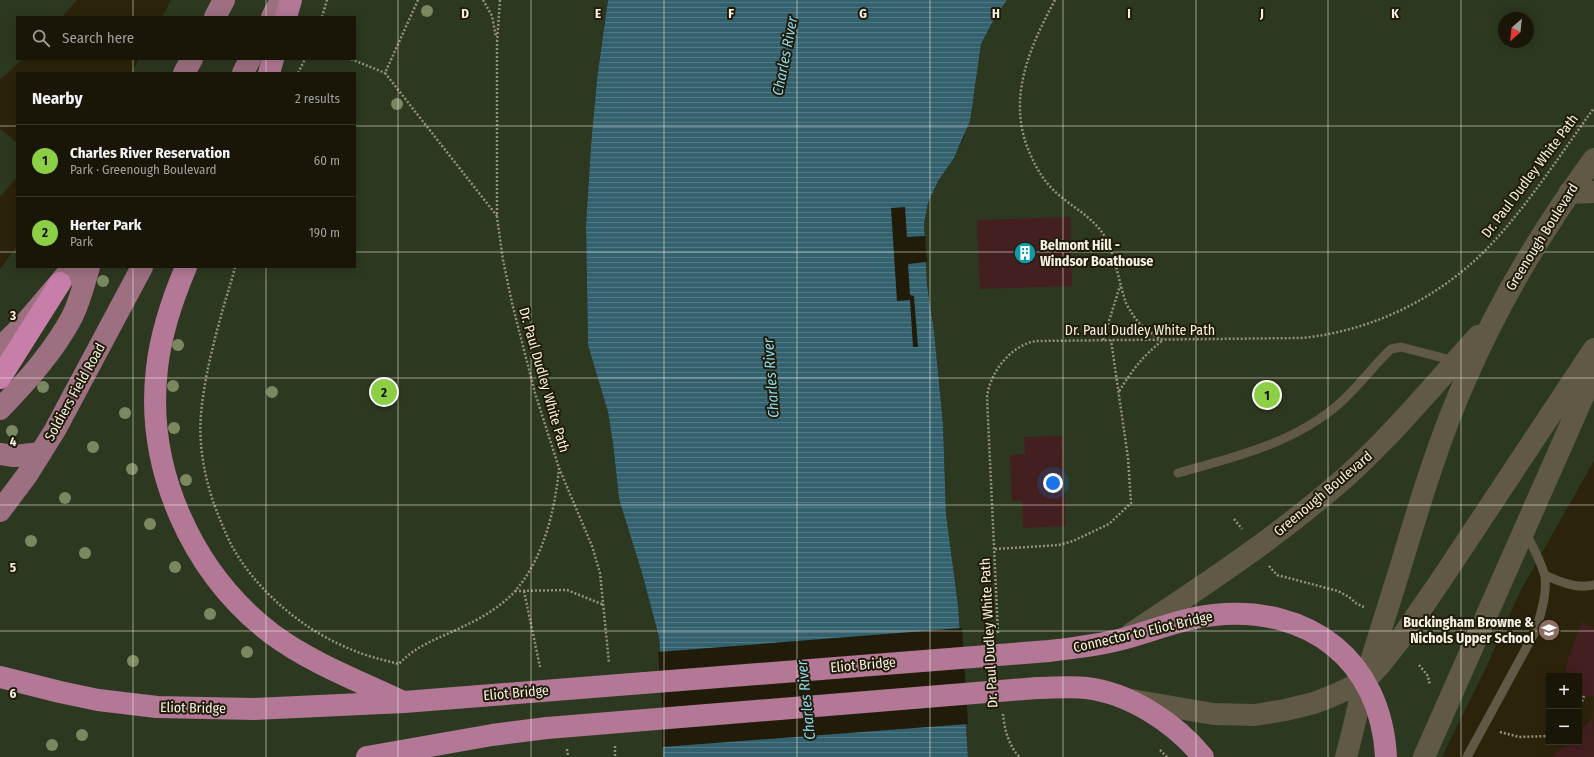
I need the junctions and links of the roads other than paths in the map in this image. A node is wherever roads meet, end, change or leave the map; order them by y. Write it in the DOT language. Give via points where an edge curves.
graph roads {
  1 [pos="224,0"];
  2 [pos="281,0"];
  3 [pos="291,0"];
  4 [pos="216,16"];
  5 [pos="273,16"];
  6 [pos="286,16"];
  7 [pos="191,60"];
  8 [pos="250,60"];
  9 [pos="273,60"];
  10 [pos="185,72"];
  11 [pos="244,72"];
  12 [pos="269,72"];
  13 [pos="1594,159"];
  14 [pos="1594,192"];
  15 [pos="1569,193"];
  16 [pos="89,268"];
  17 [pos="141,268"];
  18 [pos="186,268"];
  19 [pos="67,275"];
  20 [pos="0,348"];
  21 [pos="1594,349"];
  22 [pos="1464,363"];
  23 [pos="1594,372"];
  24 [pos="0,378"];
  25 [pos="0,409"];
  26 [pos="0,454"];
  27 [pos="41,454"];
  28 [pos="1178,473"];
  29 [pos="0,512"];
  30 [pos="1524,529"];
  31 [pos="1545,575"];
  32 [pos="1594,585"];
  33 [pos="1124,638"];
  34 [pos="1034,652"];
  35 [pos="0,677"];
  36 [pos="1365,682"];
  37 [pos="1125,699"];
  38 [pos="404,702"];
  39 [pos="367,757"];
  40 [pos="1203,757"];
  41 [pos="1346,757"];
  42 [pos="1386,757"];
  43 [pos="1424,757"];
  44 [pos="1467,757"];
  1 -- 4 [label="main road"];
  2 -- 5 [label="main road"];
  3 -- 6 [label="highway"];
  7 -- 10 [label="main road"];
  8 -- 11 [label="main road"];
  9 -- 12 [label="highway"];
  13 -- 15 [label="main road, Greenough Boulevard"];
  14 -- 15 [label="main road"];
  15 -- 22 [label="main road, Greenough Boulevard" via="1527,257 1494,318"];
  16 -- 25 [label="main road" via="80,298 64,330 43,360"];
  17 -- 27 [label="main road, Soldiers Field Road" via="72,401"];
  18 -- 38 [label="highway" via="163,333 155,402 164,466 189,536 233,599 272,634 308,656"];
  19 -- 20 [label="main road"];
  19 -- 24 [label="highway"];
  21 -- 36 [label="main road, Greenough Boulevard" via="1399,641"];
  22 -- 28 [label="lane" via="1401,347 1391,350 1341,402 1302,430 1249,453"];
  22 -- 33 [label="main road, Greenough Boulevard" via="1310,508 1235,564"];
  22 -- 36 [label="main road, Greenough Boulevard" via="1449,420 1432,465"];
  23 -- 30 [label="main road"];
  26 -- 27 [label="main road"];
  27 -- 29 [label="main road, Soldiers Field Road"];
  30 -- 31 [label="lane"];
  30 -- 43 [label="main road"];
  31 -- 32 [label="lane" via="1566,584"];
  31 -- 44 [label="lane" via="1545,595 1536,630"];
  33 -- 34 [label="highway, Connector to Eliot Bridge" via="1086,646"];
  33 -- 36 [label="highway, Connector to Eliot Bridge" via="1208,616 1263,615 1296,625 1326,641 1351,662"];
  34 -- 38 [label="highway, Eliot Bridge"];
  35 -- 38 [label="highway, Eliot Bridge" via="98,700 177,709 288,708"];
  36 -- 37 [label="main road, Greenough Boulevard" via="1314,703 1255,715 1213,714"];
  36 -- 41 [label="main road, Greenough Boulevard"];
  36 -- 42 [label="highway, Connector to Eliot Bridge" via="1380,717"];
  37 -- 39 [label="highway" via="1087,688 1037,688 511,732"];
  37 -- 40 [label="highway" via="1160,719 1187,740"];
}
